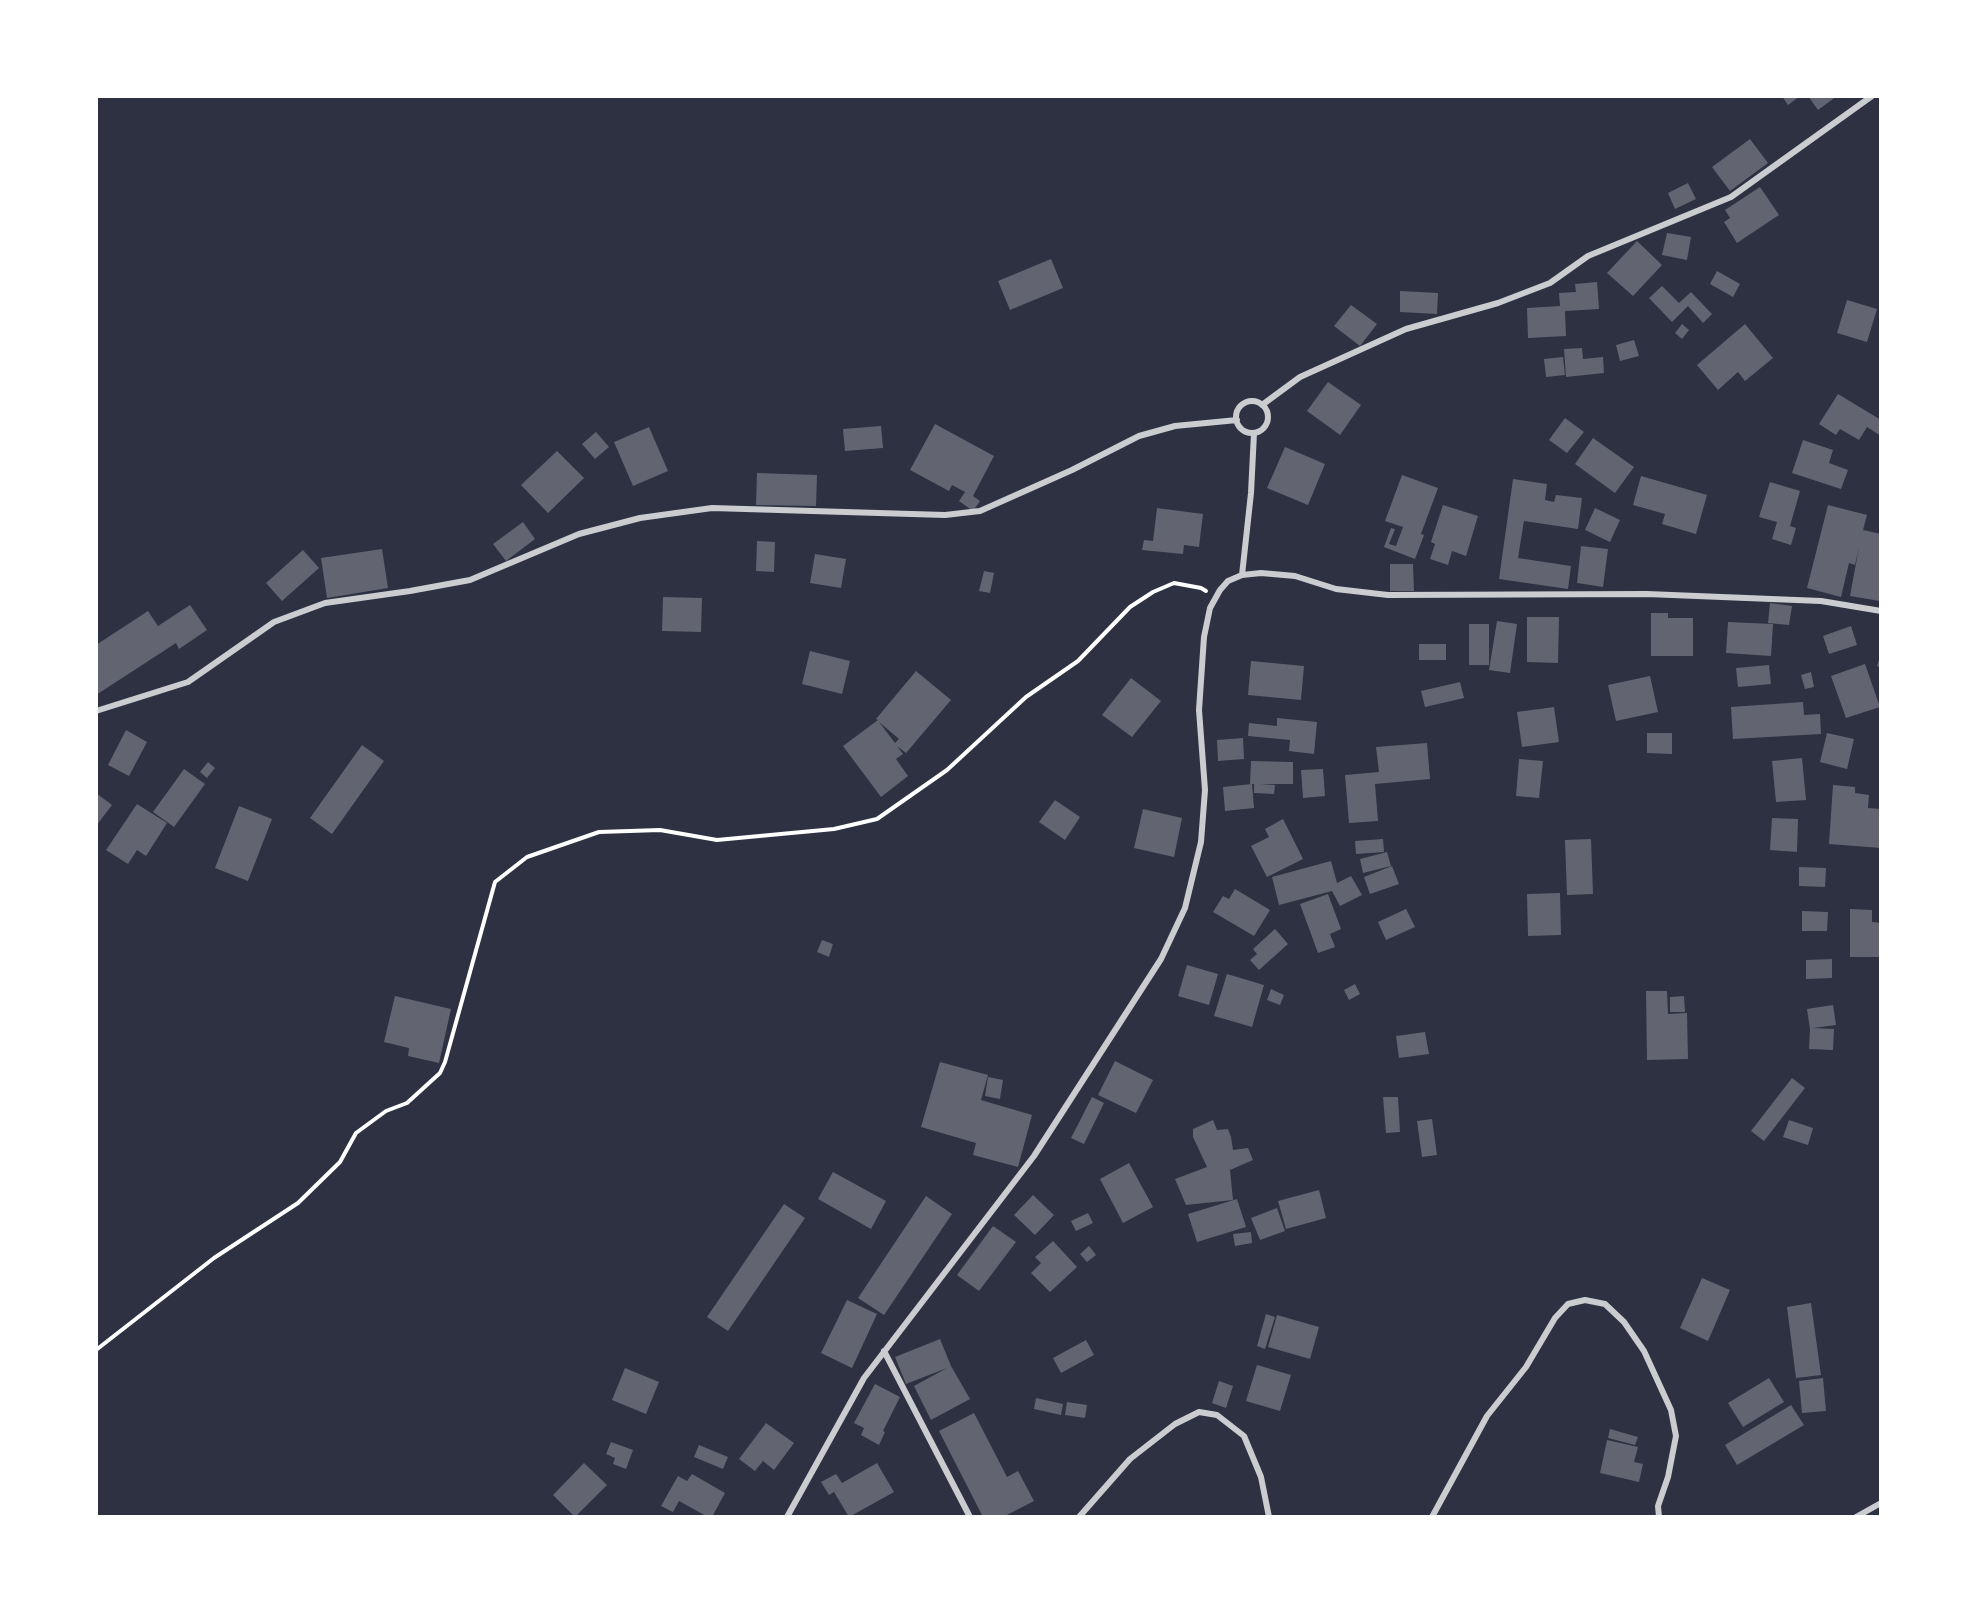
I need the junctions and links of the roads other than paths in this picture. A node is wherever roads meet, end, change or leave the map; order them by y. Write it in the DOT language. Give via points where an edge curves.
graph roads {
  1 [pos="1872,96"];
  2 [pos="1262,405"];
  3 [pos="1237,420"];
  4 [pos="1254,433"];
  5 [pos="1242,575"];
  6 [pos="1881,611"];
  7 [pos="96,711"];
  8 [pos="884,1351"];
  9 [pos="1881,1503"];
  10 [pos="787,1517"];
  11 [pos="970,1517"];
  12 [pos="1079,1517"];
  13 [pos="1269,1517"];
  14 [pos="1432,1517"];
  15 [pos="1659,1517"];
  16 [pos="1856,1517"];
  1 -- 2 [label="street" via="1731,197 1588,256 1550,283 1498,303 1406,328 1300,376"];
  2 -- 3 [label="street" via="1248,402 1241,406"];
  2 -- 4 [label="street" via="1267,411 1266,425"];
  3 -- 4 [label="street" via="1246,432"];
  3 -- 7 [label="street" via="1175,426 1139,436 980,511 945,515 712,508 640,518 579,534 470,580 326,603 274,622 188,682"];
  4 -- 5 [label="street"];
  5 -- 6 [label="street" via="1295,576 1336,589 1388,595 1647,594 1821,600"];
  5 -- 8 [label="street" via="1228,581 1216,597 1204,636 1199,710 1204,790 1201,842 1185,908 1161,959 1034,1156"];
  8 -- 10 [label="street" via="864,1378"];
  8 -- 11 [label="street"];
  9 -- 16 [label="street"];
  12 -- 13 [label="street" via="1130,1459 1175,1424 1199,1412 1216,1415 1244,1436 1261,1477"];
  14 -- 15 [label="street" via="1487,1416 1526,1367 1555,1318 1568,1304 1585,1300 1605,1304 1624,1322 1644,1351 1671,1410 1676,1436 1658,1506"];
}
